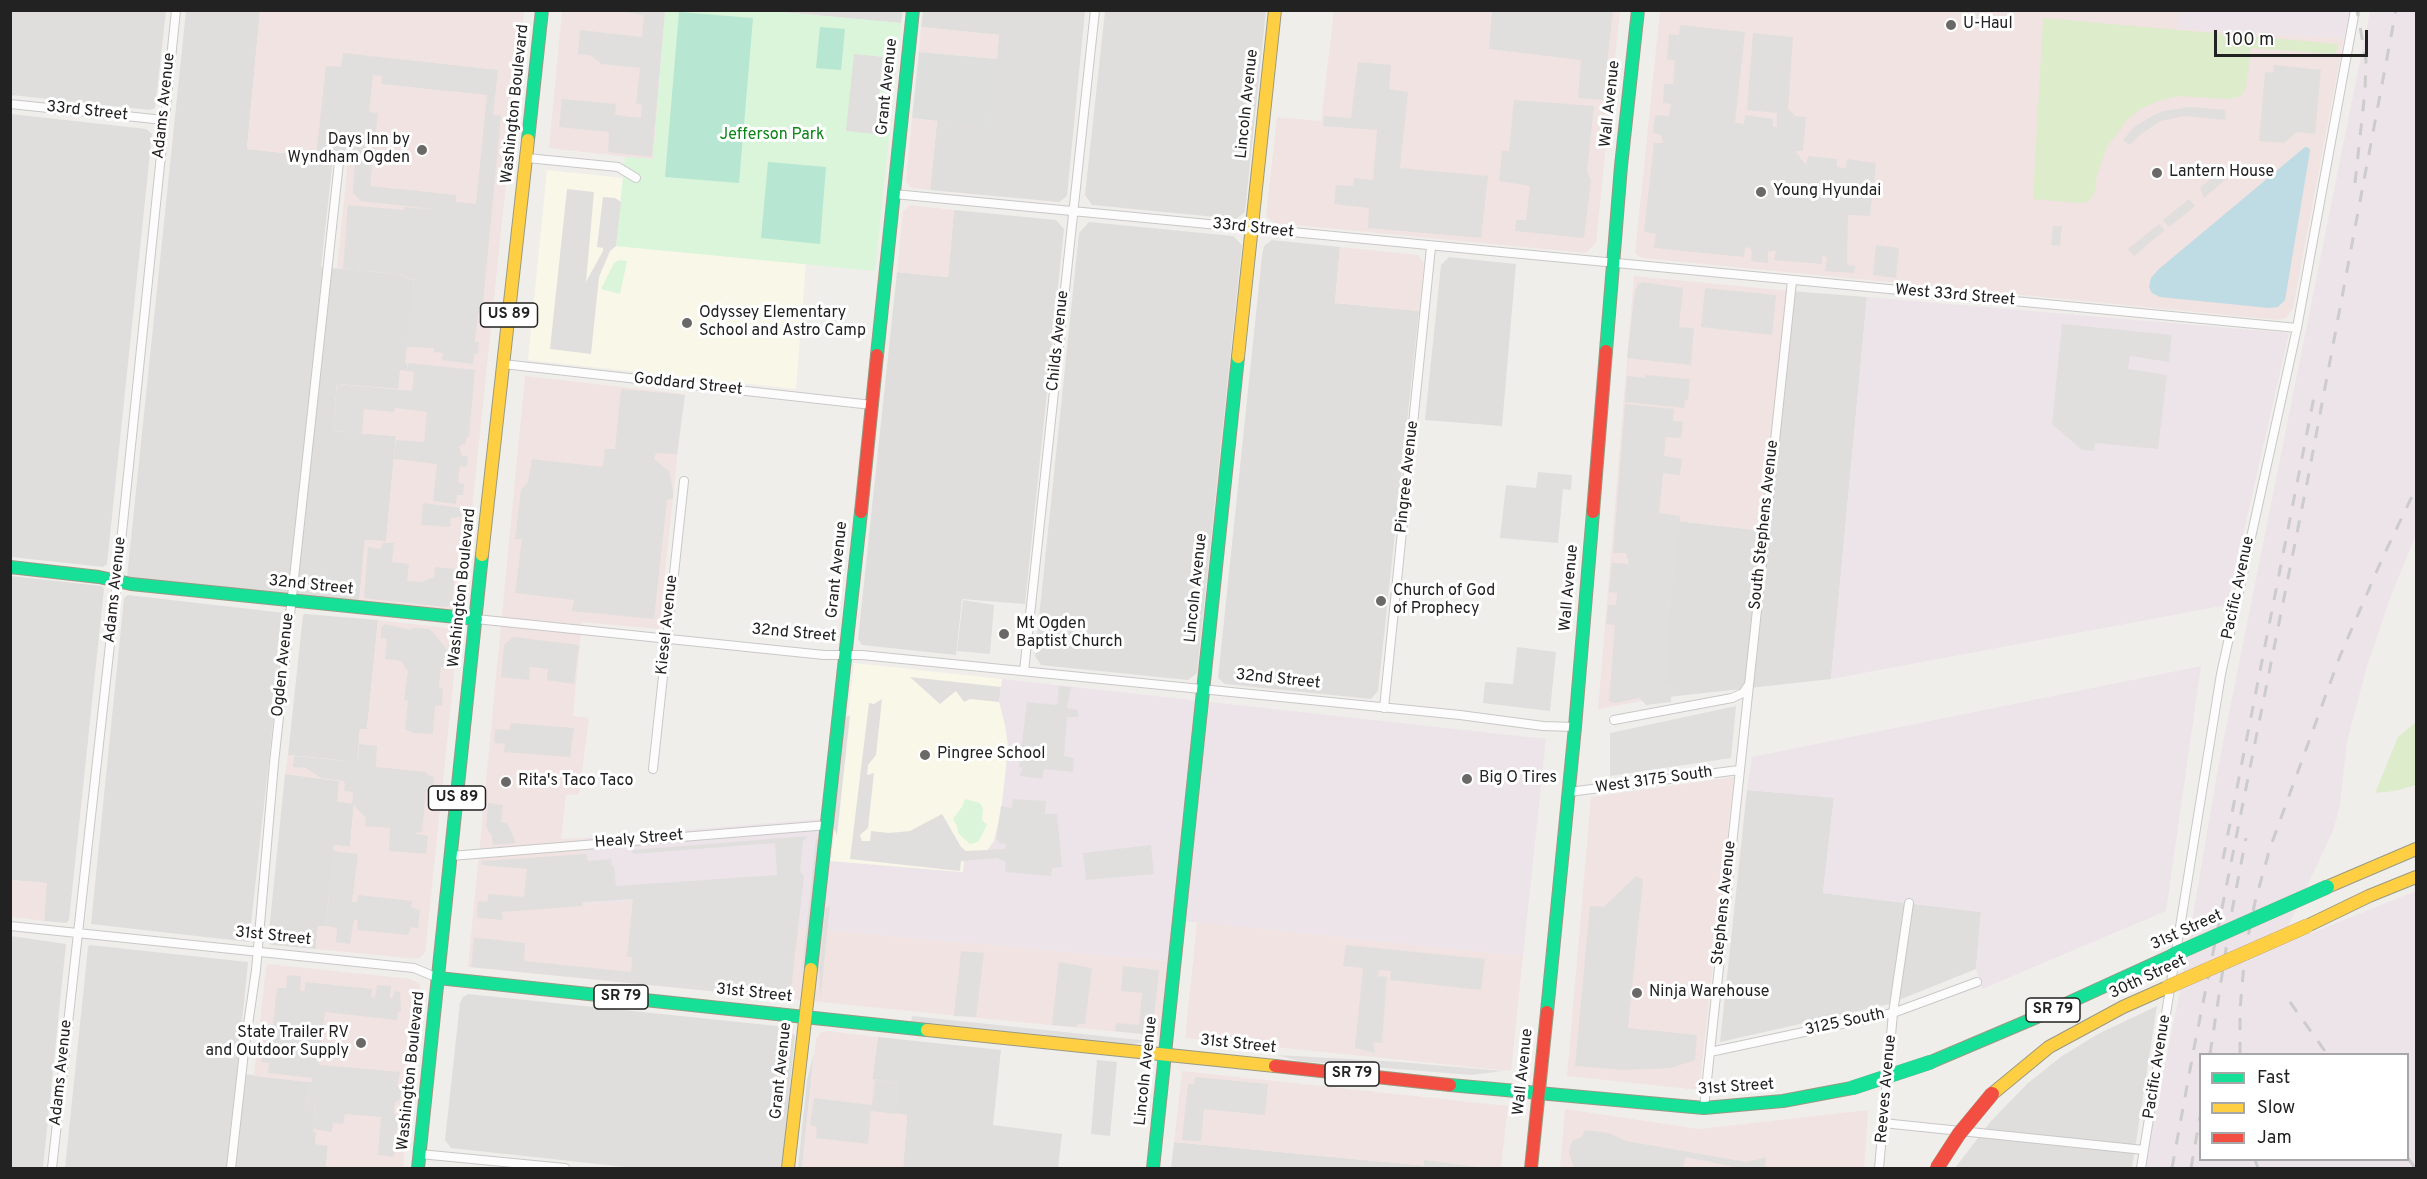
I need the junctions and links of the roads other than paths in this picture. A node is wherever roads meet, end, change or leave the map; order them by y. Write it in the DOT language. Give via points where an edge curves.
graph roads {
  1 [pos="176,10"];
  2 [pos="542,10"];
  3 [pos="913,10"];
  4 [pos="1095,10"];
  5 [pos="1275,10"];
  6 [pos="1638,10"];
  7 [pos="2355,10"];
  8 [pos="10,104"];
  9 [pos="164,120"];
  10 [pos="527,158"];
  11 [pos="339,162"];
  12 [pos="636,178"];
  13 [pos="894,194"];
  14 [pos="1073,212"];
  15 [pos="1251,229"];
  16 [pos="1431,247"];
  17 [pos="1613,264"];
  18 [pos="1792,281"];
  19 [pos="2297,328"];
  20 [pos="503,364"];
  21 [pos="872,405"];
  22 [pos="684,482"];
  23 [pos="10,567"];
  24 [pos="117,581"];
  25 [pos="291,601"];
  26 [pos="476,620"];
  27 [pos="667,639"];
  28 [pos="846,655"];
  29 [pos="1024,671"];
  30 [pos="1748,687"];
  31 [pos="1203,690"];
  32 [pos="1384,708"];
  33 [pos="1614,720"];
  34 [pos="1575,727"];
  35 [pos="653,769"];
  36 [pos="1739,770"];
  37 [pos="1569,792"];
  38 [pos="828,825"];
  39 [pos="2416,849"];
  40 [pos="451,855"];
  41 [pos="2416,877"];
  42 [pos="1909,903"];
  43 [pos="10,926"];
  44 [pos="77,933"];
  45 [pos="257,952"];
  46 [pos="438,978"];
  47 [pos="1977,982"];
  48 [pos="1893,1013"];
  49 [pos="805,1017"];
  50 [pos="1710,1052"];
  51 [pos="1166,1054"];
  52 [pos="1538,1094"];
  53 [pos="1704,1108"];
  54 [pos="1884,1123"];
  55 [pos="2144,1150"];
  56 [pos="420,1154"];
  57 [pos="52,1168"];
  58 [pos="231,1168"];
  59 [pos="418,1168"];
  60 [pos="566,1168"];
  61 [pos="788,1168"];
  62 [pos="1153,1168"];
  63 [pos="1531,1168"];
  64 [pos="1879,1168"];
  65 [pos="1937,1168"];
  66 [pos="2141,1168"];
  1 -- 9 [label="street, Adams Avenue"];
  2 -- 10 [label="main road, Washington Boulevard / US 89"];
  3 -- 13 [label="main road, Grant Avenue"];
  4 -- 14 [label="street, Childs Avenue"];
  5 -- 15 [label="main road, Lincoln Avenue"];
  6 -- 17 [label="main road, Wall Avenue"];
  7 -- 19 [label="street, Pacific Avenue"];
  8 -- 9 [label="street, 33rd Street"];
  9 -- 24 [label="street, Adams Avenue"];
  10 -- 12 [label="street" via="618,167"];
  10 -- 20 [label="main road, Washington Boulevard / US 89"];
  11 -- 25 [label="street, Ogden Avenue"];
  13 -- 14 [label="street, 33rd Street"];
  13 -- 21 [label="main road, Grant Avenue"];
  14 -- 15 [label="street, 33rd Street"];
  14 -- 29 [label="street, Childs Avenue"];
  15 -- 16 [label="street, 33rd Street"];
  15 -- 31 [label="main road, Lincoln Avenue"];
  16 -- 17 [label="street, 33rd Street"];
  16 -- 32 [label="street, Pingree Avenue"];
  17 -- 18 [label="street, West 33rd Street"];
  17 -- 34 [label="main road, Wall Avenue"];
  18 -- 19 [label="street, West 33rd Street"];
  18 -- 30 [label="street, South Stephens Avenue"];
  19 -- 55 [label="street, Pacific Avenue" via="2223,664"];
  20 -- 21 [label="street, Goddard Street"];
  20 -- 26 [label="main road, Washington Boulevard / US 89"];
  21 -- 28 [label="main road, Grant Avenue"];
  22 -- 27 [label="street, Kiesel Avenue"];
  23 -- 24 [label="main road, 32nd Street"];
  24 -- 25 [label="main road, 32nd Street"];
  24 -- 44 [label="street, Adams Avenue"];
  25 -- 26 [label="main road, 32nd Street"];
  25 -- 45 [label="street, Ogden Avenue"];
  26 -- 27 [label="street, 32nd Street"];
  26 -- 40 [label="main road, Washington Boulevard / US 89"];
  27 -- 28 [label="street, 32nd Street"];
  27 -- 35 [label="street, Kiesel Avenue"];
  28 -- 29 [label="street, 32nd Street"];
  28 -- 38 [label="main road, Grant Avenue"];
  29 -- 31 [label="street, 32nd Street"];
  30 -- 33 [label="street" via="1732,698"];
  30 -- 36 [label="street, South Stephens Avenue"];
  31 -- 32 [label="street, 32nd Street"];
  31 -- 51 [label="main road, Lincoln Avenue"];
  32 -- 34 [label="street, 32nd Street"];
  34 -- 37 [label="main road, Wall Avenue"];
  36 -- 37 [label="street, West 3175 South"];
  36 -- 50 [label="street, Stephens Avenue"];
  37 -- 52 [label="main road, Wall Avenue"];
  38 -- 40 [label="street, Healy Street"];
  38 -- 49 [label="main road, Grant Avenue"];
  39 -- 53 [label="main road, 31st Street / SR 79, bridge" via="1930,1062 1852,1088 1782,1101"];
  40 -- 46 [label="main road, Washington Boulevard / US 89"];
  41 -- 65 [label="main road, 30th Street / SR 79, bridge" via="2123,1007 2049,1047 1992,1094"];
  42 -- 48 [label="street, Reeves Avenue"];
  43 -- 44 [label="street, 31st Street"];
  44 -- 45 [label="street, 31st Street"];
  44 -- 57 [label="street, Adams Avenue"];
  45 -- 46 [label="street, 31st Street" via="414,968"];
  45 -- 58 [label="street, Ogden Avenue"];
  46 -- 49 [label="main road, 31st Street / SR 79"];
  46 -- 56 [label="main road, Washington Boulevard / US 89"];
  47 -- 48 [label="street, 3125 South"];
  48 -- 50 [label="street, 3125 South"];
  48 -- 54 [label="street, Reeves Avenue"];
  49 -- 51 [label="main road, 31st Street / SR 79"];
  49 -- 61 [label="main road, Grant Avenue"];
  50 -- 53 [label="street, Stephens Avenue"];
  51 -- 52 [label="main road, 31st Street / SR 79"];
  51 -- 62 [label="main road, Lincoln Avenue"];
  52 -- 53 [label="main road, 31st Street / SR 79"];
  52 -- 63 [label="main road, Wall Avenue"];
  54 -- 55 [label="street"];
  54 -- 64 [label="street, Reeves Avenue"];
  55 -- 66 [label="street, Pacific Avenue"];
  56 -- 59 [label="main road, Washington Boulevard / US 89"];
  56 -- 60 [label="street"];
}
